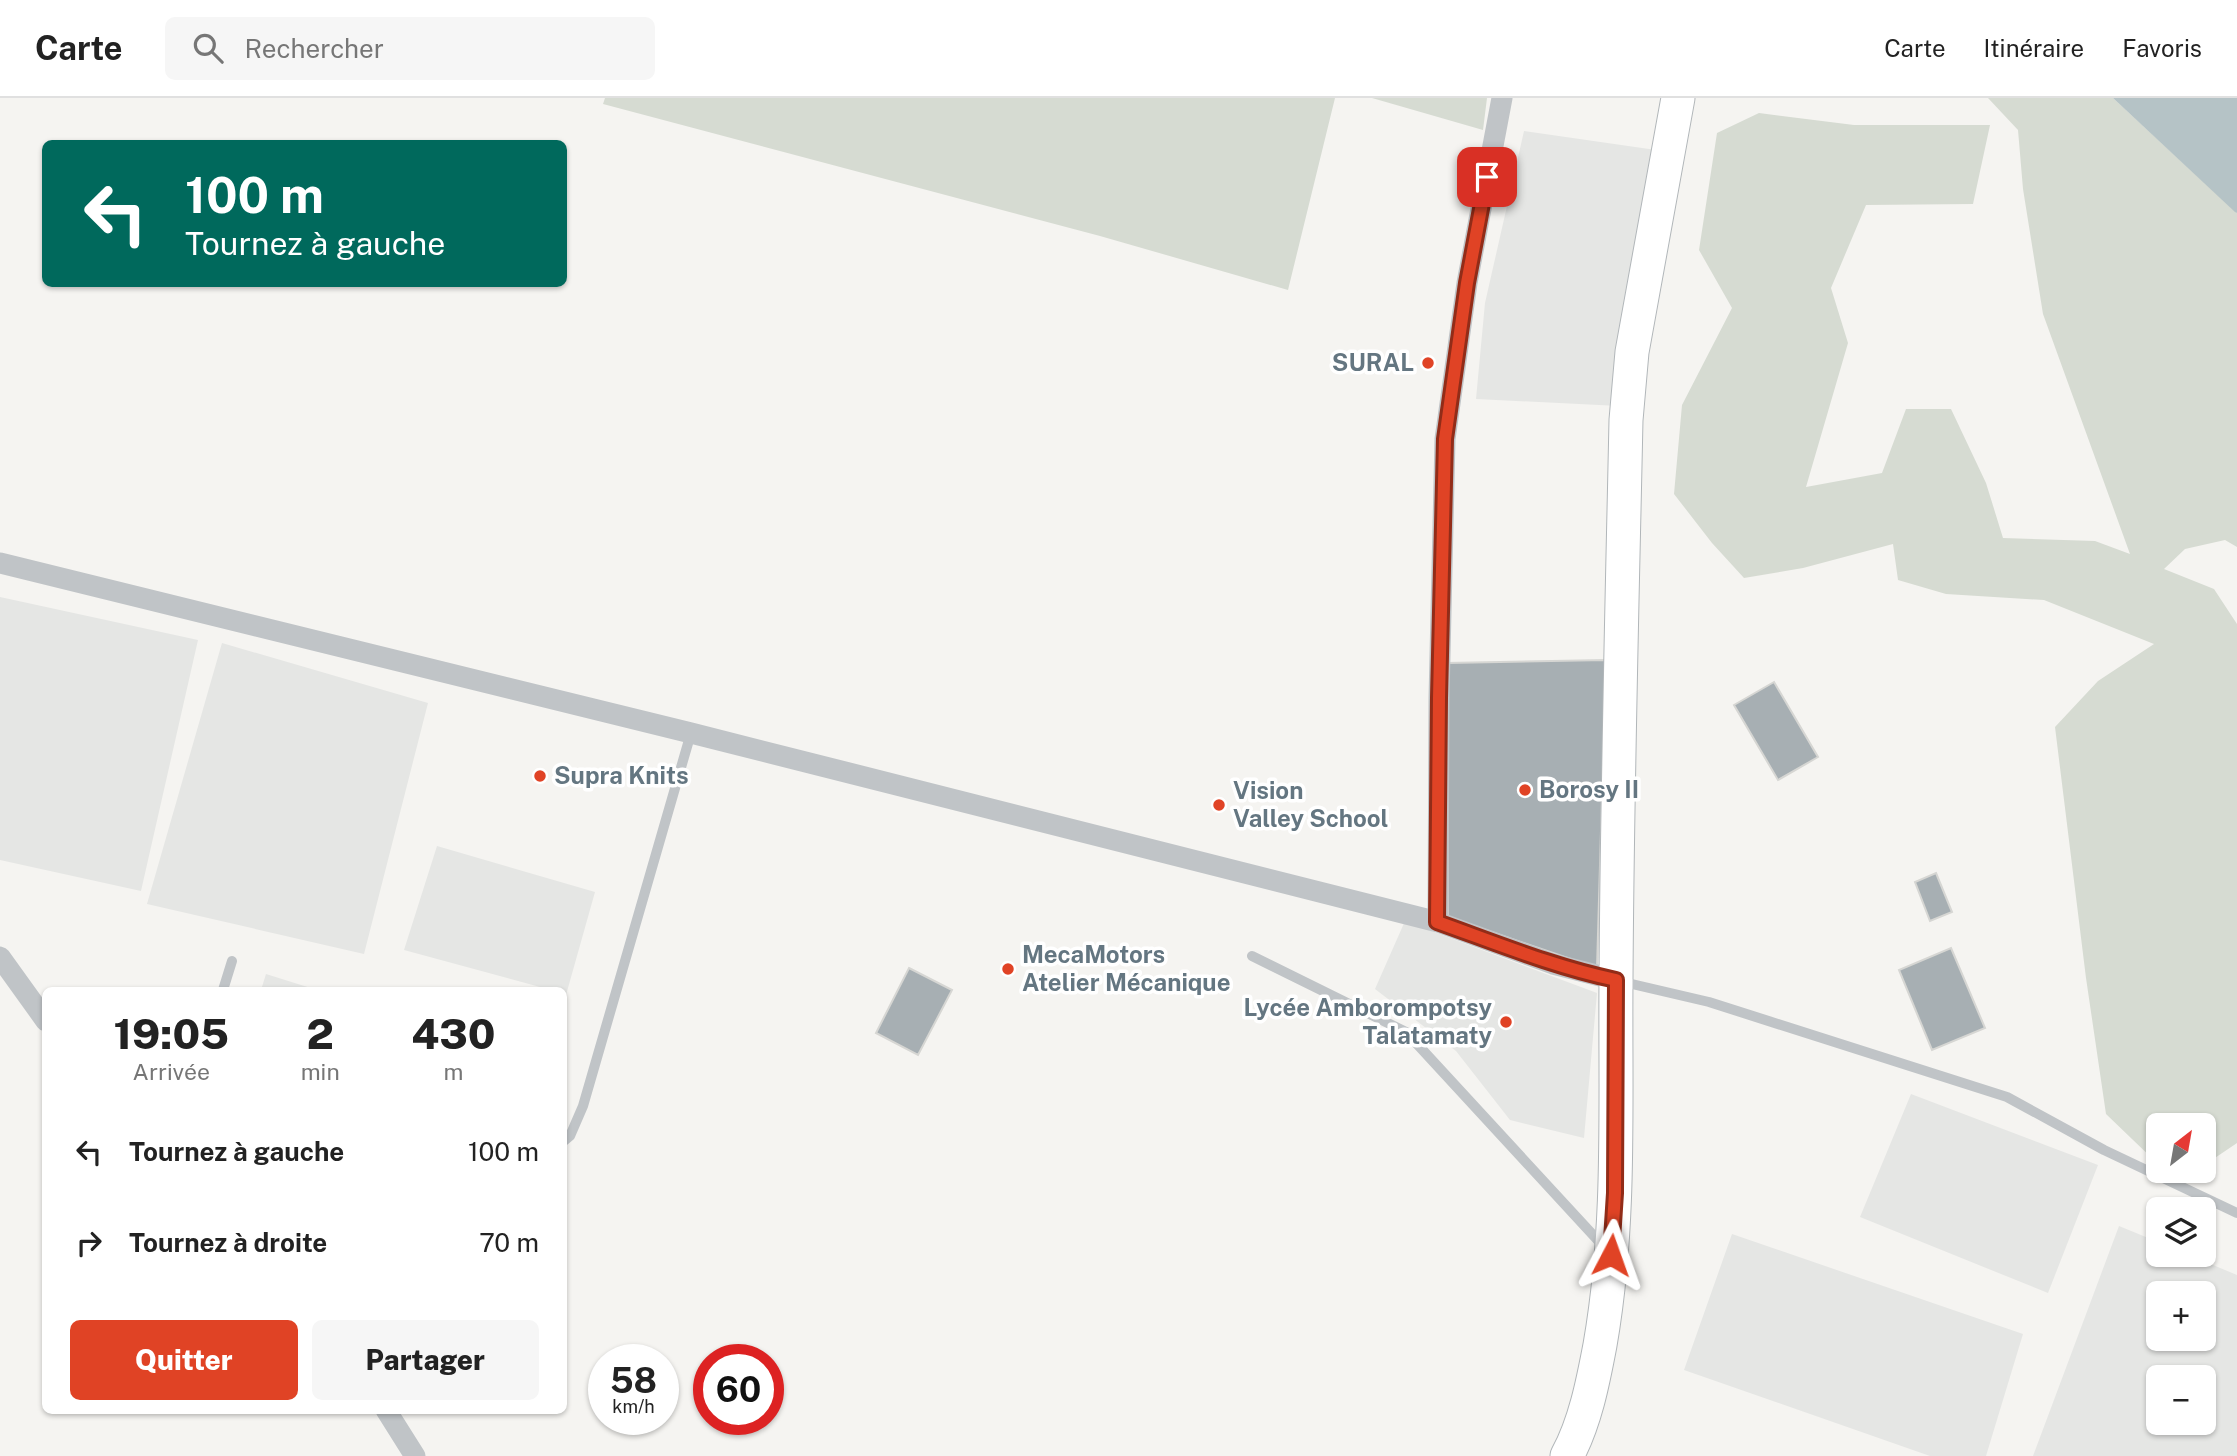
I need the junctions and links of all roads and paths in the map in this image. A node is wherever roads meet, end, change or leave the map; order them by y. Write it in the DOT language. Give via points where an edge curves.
graph roads {
  1 [pos="1502,98"];
  2 [pos="1678,98"];
  3 [pos="0,563"];
  4 [pos="691,733"];
  5 [pos="1437,922"];
  6 [pos="1252,956"];
  7 [pos="0,957"];
  8 [pos="232,961"];
  9 [pos="1616,980"];
  10 [pos="224,987"];
  11 [pos="42,1015"];
  12 [pos="567,1138"];
  13 [pos="2237,1213"];
  14 [pos="1611,1255"];
  15 [pos="389,1414"];
  16 [pos="415,1456"];
  17 [pos="1567,1456"];
  1 -- 5 [label="street" via="1467,283 1445,439"];
  2 -- 9 [label="main road" via="1632,352 1626,420"];
  3 -- 4 [label="street"];
  4 -- 5 [label="street"];
  4 -- 12 [label="lane" via="583,1106"];
  5 -- 9 [label="street" via="1553,964"];
  6 -- 14 [label="lane" via="1406,1032"];
  7 -- 11 [label="street"];
  8 -- 10 [label="lane"];
  9 -- 13 [label="lane" via="1709,1002 2007,1097"];
  9 -- 14 [label="main road"];
  14 -- 17 [label="main road" via="1595,1373"];
  15 -- 16 [label="street"];
}
